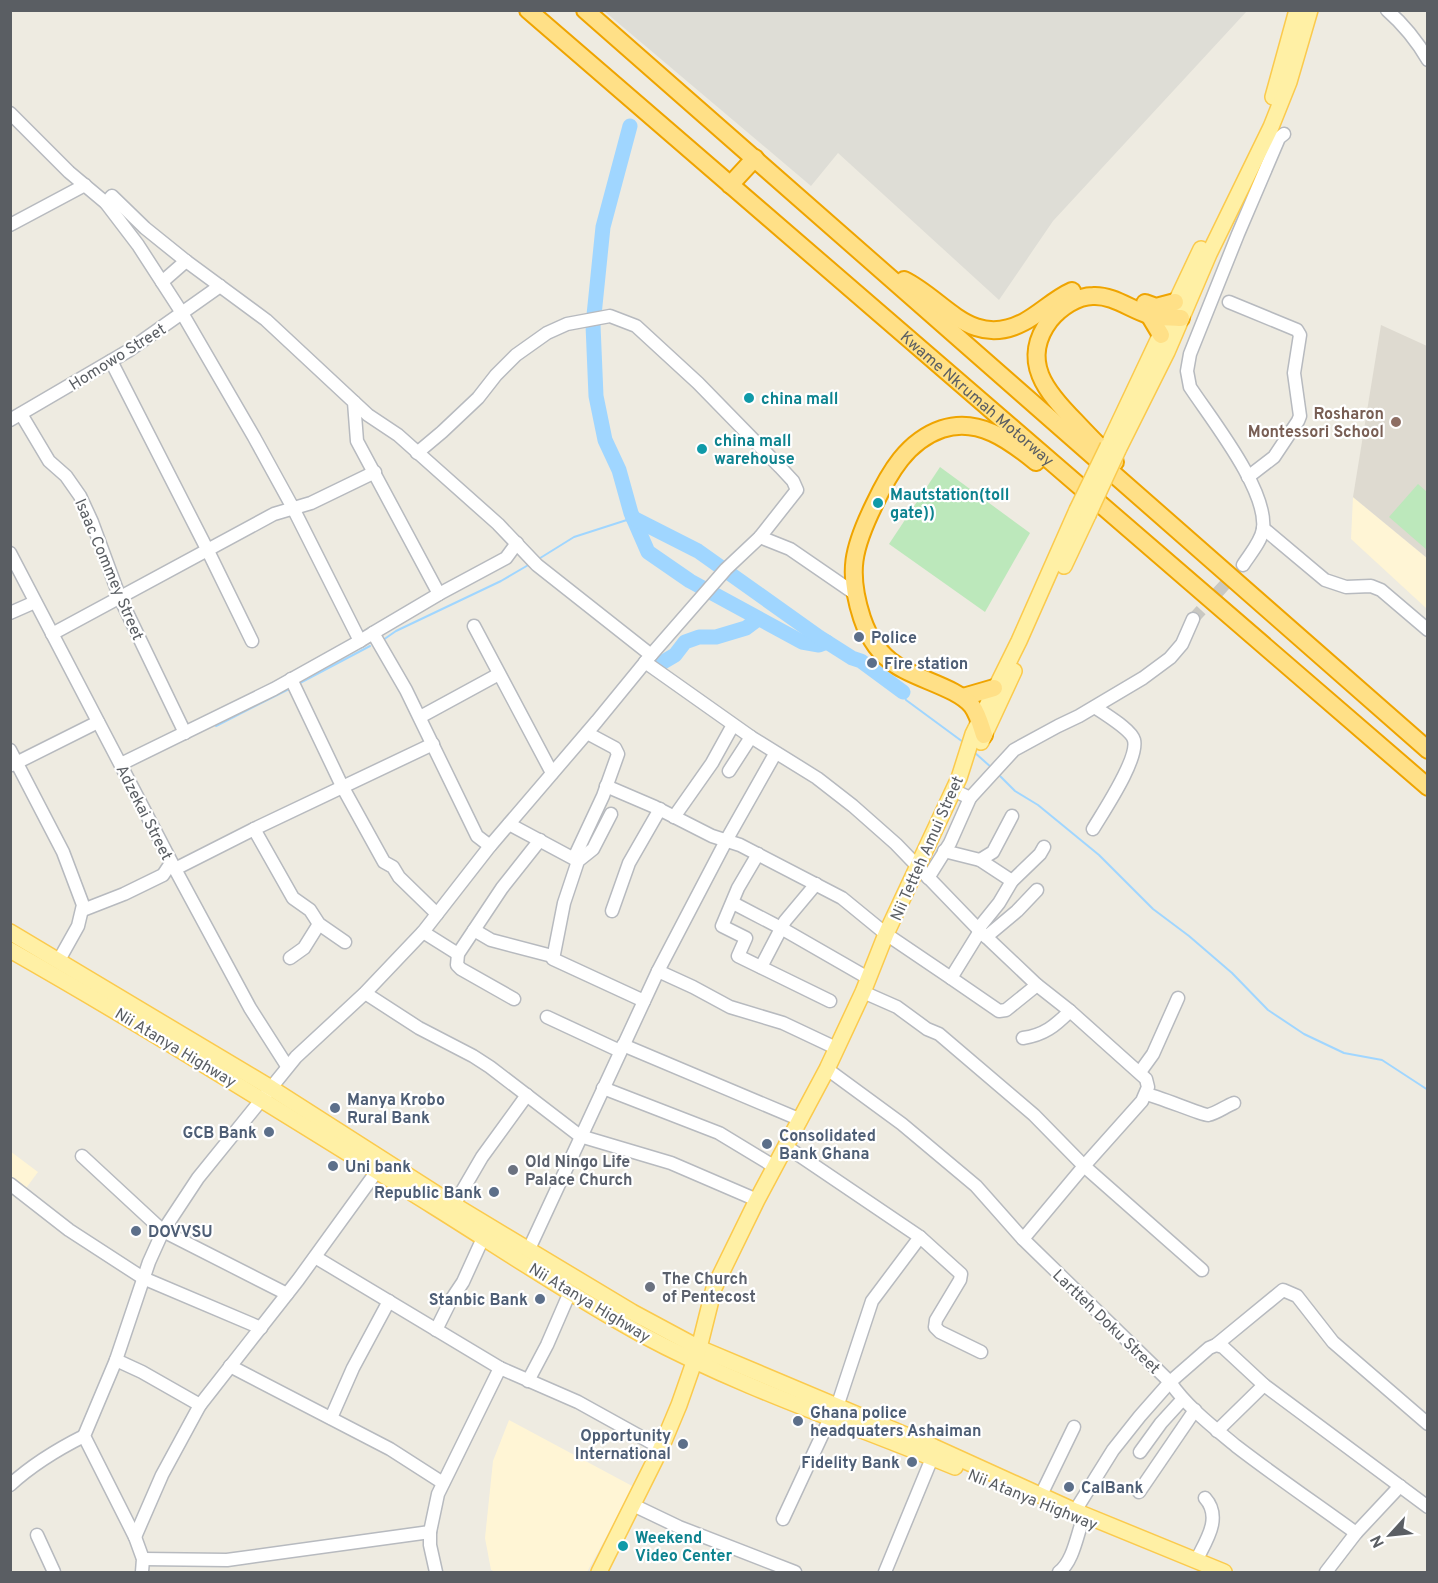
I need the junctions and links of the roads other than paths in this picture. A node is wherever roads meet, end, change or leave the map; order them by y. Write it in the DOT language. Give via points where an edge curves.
graph roads {
  1 [pos="528,10"];
  2 [pos="585,10"];
  3 [pos="1297,10"];
  4 [pos="1310,10"];
  5 [pos="1387,10"];
  6 [pos="1428,60"];
  7 [pos="12,116"];
  8 [pos="1284,134"];
  9 [pos="1265,154"];
  10 [pos="755,158"];
  11 [pos="85,185"];
  12 [pos="730,185"];
  13 [pos="106,202"];
  14 [pos="10,225"];
  15 [pos="186,261"];
  16 [pos="877,268"];
  17 [pos="162,282"];
  18 [pos="220,286"];
  19 [pos="1229,302"];
  20 [pos="1175,312"];
  21 [pos="182,313"];
  22 [pos="1149,315"];
  23 [pos="1161,335"];
  24 [pos="111,361"];
  25 [pos="354,402"];
  26 [pos="16,417"];
  27 [pos="1113,448"];
  28 [pos="417,453"];
  29 [pos="375,472"];
  30 [pos="1248,477"];
  31 [pos="292,508"];
  32 [pos="1083,512"];
  33 [pos="1263,528"];
  34 [pos="760,537"];
  35 [pos="517,543"];
  36 [pos="208,551"];
  37 [pos="10,554"];
  38 [pos="1209,560"];
  39 [pos="1243,565"];
  40 [pos="1191,581"];
  41 [pos="854,593"];
  42 [pos="440,594"];
  43 [pos="120,598"];
  44 [pos="35,602"];
  45 [pos="10,613"];
  46 [pos="1193,619"];
  47 [pos="474,626"];
  48 [pos="1428,630"];
  49 [pos="373,633"];
  50 [pos="52,634"];
  51 [pos="252,641"];
  52 [pos="360,641"];
  53 [pos="648,659"];
  54 [pos="499,674"];
  55 [pos="291,679"];
  56 [pos="994,688"];
  57 [pos="963,697"];
  58 [pos="1095,707"];
  59 [pos="420,717"];
  60 [pos="98,722"];
  61 [pos="733,725"];
  62 [pos="981,728"];
  63 [pos="185,733"];
  64 [pos="586,733"];
  65 [pos="751,737"];
  66 [pos="433,744"];
  67 [pos="10,750"];
  68 [pos="1428,750"];
  69 [pos="775,754"];
  70 [pos="14,764"];
  71 [pos="121,764"];
  72 [pos="729,771"];
  73 [pos="552,773"];
  74 [pos="956,784"];
  75 [pos="342,786"];
  76 [pos="606,786"];
  77 [pos="1428,787"];
  78 [pos="970,798"];
  79 [pos="660,809"];
  80 [pos="611,814"];
  81 [pos="1012,816"];
  82 [pos="674,817"];
  83 [pos="509,824"];
  84 [pos="254,829"];
  85 [pos="1093,829"];
  86 [pos="726,839"];
  87 [pos="540,840"];
  88 [pos="490,846"];
  89 [pos="1044,847"];
  90 [pos="944,850"];
  91 [pos="758,854"];
  92 [pos="576,859"];
  93 [pos="980,861"];
  94 [pos="173,866"];
  95 [pos="922,873"];
  96 [pos="1012,881"];
  97 [pos="816,884"];
  98 [pos="1037,890"];
  99 [pos="733,903"];
  100 [pos="83,910"];
  101 [pos="612,911"];
  102 [pos="438,914"];
  103 [pos="319,924"];
  104 [pos="781,928"];
  105 [pos="474,930"];
  106 [pos="10,932"];
  107 [pos="423,932"];
  108 [pos="982,932"];
  109 [pos="886,934"];
  110 [pos="345,942"];
  111 [pos="10,950"];
  112 [pos="458,954"];
  113 [pos="552,956"];
  114 [pos="290,958"];
  115 [pos="59,960"];
  116 [pos="761,968"];
  117 [pos="658,971"];
  118 [pos="951,978"];
  119 [pos="865,985"];
  120 [pos="1037,985"];
  121 [pos="364,993"];
  122 [pos="1178,998"];
  123 [pos="514,999"];
  124 [pos="644,1001"];
  125 [pos="831,1001"];
  126 [pos="1070,1011"];
  127 [pos="547,1017"];
  128 [pos="1023,1038"];
  129 [pos="622,1048"];
  130 [pos="836,1048"];
  131 [pos="287,1066"];
  132 [pos="827,1069"];
  133 [pos="1140,1072"];
  134 [pos="603,1088"];
  135 [pos="267,1094"];
  136 [pos="1146,1094"];
  137 [pos="527,1095"];
  138 [pos="1234,1103"];
  139 [pos="801,1120"];
  140 [pos="580,1136"];
  141 [pos="787,1146"];
  142 [pos="82,1156"];
  143 [pos="1084,1166"];
  144 [pos="775,1167"];
  145 [pos="377,1171"];
  146 [pos="10,1184"];
  147 [pos="757,1200"];
  148 [pos="454,1206"];
  149 [pos="163,1231"];
  150 [pos="920,1237"];
  151 [pos="483,1238"];
  152 [pos="1023,1239"];
  153 [pos="529,1249"];
  154 [pos="315,1257"];
  155 [pos="1202,1270"];
  156 [pos="143,1278"];
  157 [pos="570,1292"];
  158 [pos="287,1294"];
  159 [pos="389,1301"];
  160 [pos="261,1328"];
  161 [pos="436,1330"];
  162 [pos="1216,1346"];
  163 [pos="981,1352"];
  164 [pos="697,1354"];
  165 [pos="116,1360"];
  166 [pos="231,1366"];
  167 [pos="500,1368"];
  168 [pos="528,1381"];
  169 [pos="1170,1382"];
  170 [pos="1264,1385"];
  171 [pos="1182,1400"];
  172 [pos="200,1405"];
  173 [pos="1195,1410"];
  174 [pos="833,1412"];
  175 [pos="331,1418"];
  176 [pos="1428,1424"];
  177 [pos="1074,1427"];
  178 [pos="1218,1431"];
  179 [pos="84,1436"];
  180 [pos="661,1449"];
  181 [pos="1140,1452"];
  182 [pos="932,1458"];
  183 [pos="443,1483"];
  184 [pos="10,1485"];
  185 [pos="1400,1486"];
  186 [pos="1139,1492"];
  187 [pos="1041,1495"];
  188 [pos="1205,1498"];
  189 [pos="633,1505"];
  190 [pos="1428,1507"];
  191 [pos="1079,1515"];
  192 [pos="783,1519"];
  193 [pos="430,1532"];
  194 [pos="1356,1533"];
  195 [pos="37,1535"];
  196 [pos="135,1537"];
  197 [pos="143,1559"];
  198 [pos="1196,1561"];
  199 [pos="227,1566"];
  200 [pos="54,1572"];
  201 [pos="142,1572"];
  202 [pos="436,1572"];
  203 [pos="599,1572"];
  204 [pos="795,1572"];
  205 [pos="885,1572"];
  206 [pos="1059,1572"];
  207 [pos="1211,1572"];
  208 [pos="1224,1572"];
  209 [pos="1326,1572"];
  1 -- 12 [label="highway, Kwame Nkrumah Motorway"];
  2 -- 10 [label="highway, Kwame Nkrumah Motorway"];
  3 -- 20 [label="main road" via="1267,112"];
  4 -- 9 [label="main road"];
  5 -- 6 [label="street"];
  7 -- 11 [label="street"];
  8 -- 9 [label="street"];
  9 -- 20 [label="main road"];
  9 -- 30 [label="street" via="1186,371 1190,387"];
  10 -- 12 [label="highway"];
  10 -- 16 [label="highway, Kwame Nkrumah Motorway"];
  11 -- 13 [label="street"];
  11 -- 14 [label="street"];
  12 -- 40 [label="highway, Kwame Nkrumah Motorway"];
  13 -- 15 [label="street" via="112,196"];
  13 -- 17 [label="street"];
  15 -- 17 [label="street"];
  15 -- 18 [label="street"];
  16 -- 20 [label="highway" via="910,283 960,321 991,330 1023,322 1062,295 1084,287 1118,291"];
  16 -- 38 [label="highway, Kwame Nkrumah Motorway"];
  17 -- 21 [label="street"];
  18 -- 21 [label="street, Homowo Street"];
  18 -- 25 [label="street" via="266,320"];
  19 -- 30 [label="street" via="1297,330 1300,335 1294,373 1300,416 1274,457"];
  20 -- 22 [label="highway"];
  20 -- 23 [label="main road, Nii Tetteh Amui Street"];
  20 -- 27 [label="main road" via="1167,352"];
  21 -- 24 [label="street, Homowo Street"];
  21 -- 31 [label="street"];
  22 -- 23 [label="highway"];
  22 -- 38 [label="highway" via="1108,297 1077,300 1054,315 1041,334 1038,372 1062,408 1188,533"];
  23 -- 27 [label="main road, Nii Tetteh Amui Street"];
  24 -- 26 [label="street, Homowo Street"];
  24 -- 36 [label="street"];
  25 -- 28 [label="street"];
  25 -- 29 [label="street" via="357,441"];
  26 -- 43 [label="street, Isaac Commey Street" via="80,496"];
  27 -- 32 [label="main road, Nii Tetteh Amui Street, bridge"];
  28 -- 34 [label="street" via="531,344 567,324 610,316 636,326 698,383 792,481 797,490 794,496"];
  28 -- 35 [label="street"];
  29 -- 31 [label="street"];
  29 -- 42 [label="street"];
  30 -- 33 [label="street" via="1259,503"];
  31 -- 36 [label="street"];
  31 -- 52 [label="street"];
  32 -- 56 [label="main road, Nii Tetteh Amui Street"];
  32 -- 62 [label="main road"];
  33 -- 39 [label="street"];
  33 -- 48 [label="street" via="1325,580 1346,587 1371,586 1381,590"];
  34 -- 41 [label="street" via="790,549"];
  34 -- 53 [label="street" via="725,570"];
  35 -- 42 [label="street" via="506,558"];
  35 -- 53 [label="street"];
  36 -- 43 [label="street"];
  36 -- 51 [label="street"];
  37 -- 44 [label="street, Adzekai Street"];
  38 -- 68 [label="highway, Kwame Nkrumah Motorway"];
  40 -- 41 [label="highway" via="1158,561 999,435 974,426 958,426 941,429 920,440 894,466 865,522 855,556"];
  40 -- 77 [label="highway, Kwame Nkrumah Motorway"];
  41 -- 57 [label="highway" via="867,632 882,653 894,664"];
  42 -- 49 [label="street"];
  43 -- 50 [label="street"];
  43 -- 63 [label="street, Isaac Commey Street"];
  44 -- 45 [label="street"];
  44 -- 50 [label="street, Adzekai Street"];
  46 -- 58 [label="street" via="1182,644 1170,658"];
  47 -- 54 [label="street"];
  49 -- 52 [label="street"];
  49 -- 59 [label="street"];
  50 -- 60 [label="street, Adzekai Street"];
  52 -- 55 [label="street"];
  53 -- 61 [label="street"];
  53 -- 64 [label="street"];
  54 -- 59 [label="street"];
  54 -- 73 [label="street"];
  55 -- 63 [label="street"];
  55 -- 75 [label="street"];
  56 -- 57 [label="highway"];
  56 -- 62 [label="main road, Nii Tetteh Amui Street"];
  57 -- 62 [label="highway"];
  58 -- 78 [label="street" via="1014,750"];
  58 -- 85 [label="street" via="1129,733 1134,748 1115,793"];
  59 -- 66 [label="street"];
  60 -- 70 [label="street"];
  60 -- 71 [label="street, Adzekai Street"];
  61 -- 65 [label="street"];
  61 -- 82 [label="street"];
  62 -- 74 [label="main road, Nii Tetteh Amui Street" via="968,746"];
  63 -- 71 [label="street"];
  64 -- 73 [label="street"];
  64 -- 76 [label="street" via="615,748 618,754"];
  65 -- 69 [label="street"];
  65 -- 72 [label="street"];
  66 -- 75 [label="street"];
  66 -- 88 [label="street" via="477,836"];
  67 -- 70 [label="street"];
  69 -- 86 [label="street"];
  69 -- 95 [label="street" via="817,778 853,806"];
  70 -- 100 [label="street" via="63,852"];
  71 -- 94 [label="street, Adzekai Street"];
  73 -- 83 [label="street"];
  74 -- 78 [label="street"];
  74 -- 95 [label="main road, Nii Tetteh Amui Street"];
  75 -- 84 [label="street"];
  75 -- 102 [label="street" via="384,862"];
  76 -- 79 [label="street"];
  76 -- 92 [label="street"];
  78 -- 90 [label="street"];
  79 -- 82 [label="street"];
  79 -- 101 [label="street" via="629,863"];
  80 -- 92 [label="street" via="593,849"];
  81 -- 93 [label="street" via="993,852"];
  82 -- 86 [label="street"];
  83 -- 87 [label="street"];
  83 -- 88 [label="street"];
  84 -- 94 [label="street"];
  84 -- 103 [label="street" via="293,898 310,910"];
  86 -- 91 [label="street"];
  86 -- 117 [label="street"];
  87 -- 92 [label="street"];
  87 -- 105 [label="street"];
  88 -- 102 [label="street"];
  89 -- 96 [label="street"];
  90 -- 93 [label="street"];
  90 -- 95 [label="street"];
  91 -- 97 [label="street"];
  91 -- 99 [label="street"];
  92 -- 113 [label="street"];
  93 -- 96 [label="street"];
  94 -- 100 [label="street" via="163,875"];
  94 -- 131 [label="street, Adzekai Street" via="250,1008"];
  95 -- 108 [label="street"];
  95 -- 109 [label="main road, Nii Tetteh Amui Street"];
  96 -- 108 [label="street"];
  97 -- 104 [label="street"];
  97 -- 109 [label="street" via="852,905"];
  98 -- 108 [label="street" via="1005,922"];
  99 -- 104 [label="street"];
  99 -- 116 [label="street" via="722,926 746,938 738,956"];
  100 -- 115 [label="street"];
  102 -- 107 [label="street"];
  103 -- 110 [label="street"];
  103 -- 114 [label="street" via="304,948"];
  104 -- 116 [label="street"];
  104 -- 119 [label="street"];
  105 -- 112 [label="street"];
  105 -- 113 [label="street" via="491,940"];
  106 -- 115 [label="main road"];
  107 -- 112 [label="street"];
  107 -- 121 [label="street"];
  108 -- 118 [label="street"];
  108 -- 120 [label="street"];
  109 -- 118 [label="street"];
  109 -- 119 [label="main road, Nii Tetteh Amui Street"];
  111 -- 135 [label="main road, Nii Atanya Highway"];
  112 -- 123 [label="street" via="457,965 461,969"];
  113 -- 124 [label="street" via="555,961"];
  115 -- 135 [label="main road"];
  116 -- 125 [label="street"];
  117 -- 124 [label="street"];
  117 -- 130 [label="street" via="730,1007 783,1023"];
  118 -- 120 [label="street" via="999,1011"];
  119 -- 130 [label="main road, Nii Tetteh Amui Street"];
  119 -- 143 [label="street" via="939,1034 1034,1115"];
  120 -- 126 [label="street"];
  121 -- 131 [label="street"];
  121 -- 137 [label="street" via="473,1056"];
  122 -- 133 [label="street" via="1153,1054"];
  124 -- 129 [label="street"];
  126 -- 128 [label="street" via="1053,1028"];
  126 -- 133 [label="street"];
  127 -- 129 [label="street"];
  129 -- 134 [label="street"];
  129 -- 139 [label="street"];
  130 -- 132 [label="main road, Nii Tetteh Amui Street"];
  131 -- 135 [label="street"];
  132 -- 139 [label="main road, Nii Tetteh Amui Street"];
  132 -- 152 [label="street, Lartteh Doku Street" via="902,1124 976,1186"];
  133 -- 136 [label="street" via="1146,1079"];
  134 -- 140 [label="street"];
  134 -- 144 [label="street" via="719,1133"];
  135 -- 145 [label="main road, Nii Atanya Highway"];
  135 -- 148 [label="main road"];
  135 -- 149 [label="street" via="198,1178"];
  136 -- 138 [label="street" via="1202,1115"];
  136 -- 143 [label="street"];
  137 -- 140 [label="street"];
  137 -- 148 [label="street" via="482,1157"];
  139 -- 141 [label="main road, Nii Tetteh Amui Street"];
  140 -- 147 [label="street" via="671,1162"];
  140 -- 153 [label="street"];
  141 -- 144 [label="main road, Nii Tetteh Amui Street"];
  141 -- 150 [label="street"];
  142 -- 149 [label="street"];
  143 -- 152 [label="street"];
  143 -- 155 [label="street"];
  144 -- 147 [label="main road, Nii Tetteh Amui Street"];
  145 -- 151 [label="main road, Nii Atanya Highway"];
  145 -- 154 [label="street"];
  146 -- 156 [label="street" via="69,1230"];
  147 -- 164 [label="main road, Nii Tetteh Amui Street" via="714,1288"];
  148 -- 153 [label="main road"];
  149 -- 156 [label="street"];
  149 -- 158 [label="street"];
  150 -- 163 [label="street" via="961,1274 935,1327"];
  150 -- 174 [label="street" via="872,1300"];
  151 -- 157 [label="main road, Nii Atanya Highway"];
  151 -- 161 [label="street"];
  152 -- 169 [label="street, Lartteh Doku Street"];
  153 -- 164 [label="main road"];
  154 -- 158 [label="street"];
  154 -- 159 [label="street"];
  156 -- 160 [label="street"];
  156 -- 165 [label="street"];
  157 -- 164 [label="main road, Nii Atanya Highway" via="643,1335"];
  157 -- 168 [label="street"];
  158 -- 160 [label="street"];
  159 -- 161 [label="street"];
  159 -- 175 [label="street"];
  160 -- 166 [label="street"];
  161 -- 167 [label="street"];
  162 -- 169 [label="street, Lartteh Doku Street"];
  162 -- 170 [label="street" via="1223,1347"];
  162 -- 176 [label="street, Lartteh Doku Street" via="1283,1290 1291,1292 1302,1300 1334,1342"];
  164 -- 174 [label="main road, Nii Atanya Highway"];
  164 -- 180 [label="main road, Nii Tetteh Amui Street"];
  165 -- 172 [label="street"];
  165 -- 179 [label="street"];
  166 -- 172 [label="street"];
  166 -- 175 [label="street"];
  167 -- 168 [label="street"];
  167 -- 183 [label="street"];
  168 -- 180 [label="street" via="579,1402"];
  169 -- 171 [label="street"];
  169 -- 191 [label="street" via="1113,1450 1089,1486"];
  170 -- 178 [label="street"];
  170 -- 185 [label="street"];
  171 -- 173 [label="street"];
  171 -- 181 [label="street"];
  172 -- 196 [label="street" via="162,1475"];
  173 -- 178 [label="street"];
  173 -- 186 [label="street"];
  174 -- 182 [label="main road, Nii Atanya Highway"];
  174 -- 187 [label="main road" via="934,1447"];
  174 -- 192 [label="street"];
  175 -- 183 [label="street"];
  177 -- 187 [label="street"];
  178 -- 194 [label="street"];
  179 -- 184 [label="street" via="50,1453"];
  179 -- 196 [label="street"];
  180 -- 189 [label="main road, Nii Tetteh Amui Street"];
  182 -- 191 [label="main road, Nii Atanya Highway"];
  182 -- 205 [label="street"];
  183 -- 193 [label="street"];
  185 -- 190 [label="street"];
  185 -- 194 [label="street"];
  187 -- 191 [label="main road"];
  188 -- 198 [label="street" via="1212,1515 1212,1531"];
  189 -- 203 [label="main road, Nii Tetteh Amui Street"];
  189 -- 204 [label="street"];
  191 -- 198 [label="main road"];
  191 -- 206 [label="street" via="1069,1560"];
  191 -- 207 [label="main road, Nii Atanya Highway"];
  193 -- 199 [label="street"];
  193 -- 202 [label="street"];
  194 -- 209 [label="street"];
  195 -- 200 [label="street"];
  196 -- 197 [label="street"];
  197 -- 199 [label="street"];
  197 -- 201 [label="street"];
  198 -- 208 [label="main road"];
}
